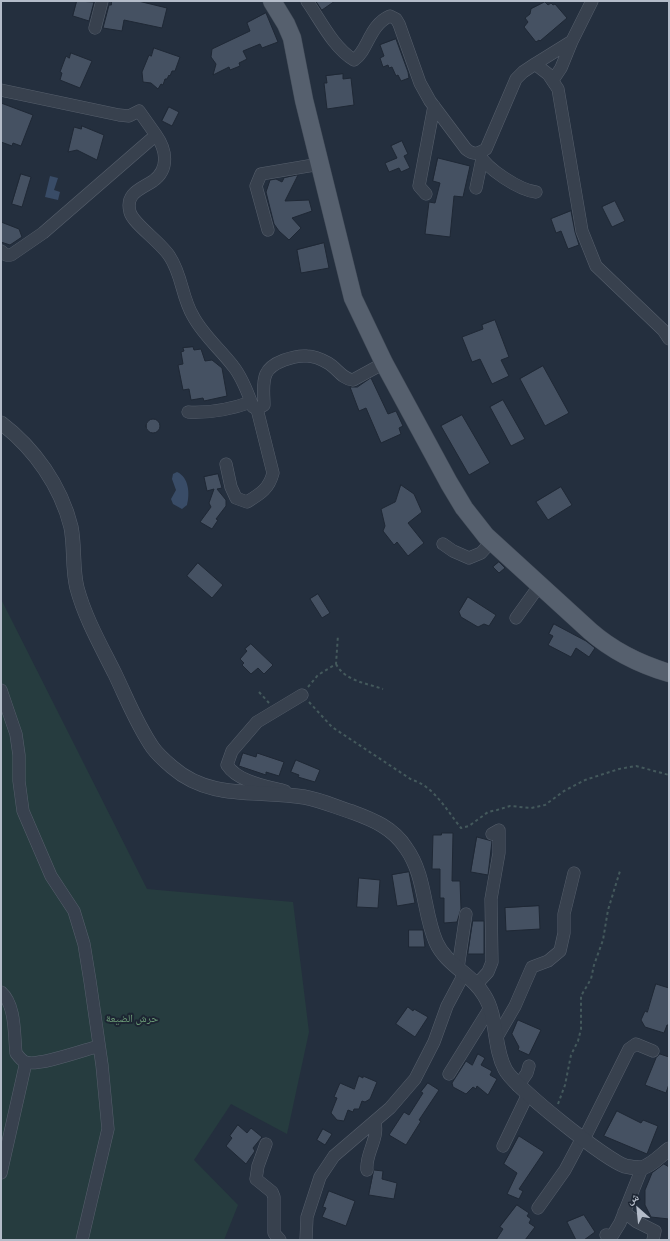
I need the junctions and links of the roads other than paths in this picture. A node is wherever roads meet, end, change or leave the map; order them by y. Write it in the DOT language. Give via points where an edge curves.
graph roads {
  1 [pos="102,1"];
  2 [pos="272,1"];
  3 [pos="307,1"];
  4 [pos="592,1"];
  5 [pos="94,28"];
  6 [pos="572,41"];
  7 [pos="535,64"];
  8 [pos="553,80"];
  9 [pos="1,90"];
  10 [pos="434,106"];
  11 [pos="156,135"];
  12 [pos="480,156"];
  13 [pos="320,164"];
  14 [pos="476,188"];
  15 [pos="536,192"];
  16 [pos="426,194"];
  17 [pos="268,230"];
  18 [pos="1,251"];
  19 [pos="667,332"];
  20 [pos="384,362"];
  21 [pos="254,405"];
  22 [pos="188,412"];
  23 [pos="1,423"];
  24 [pos="226,464"];
  25 [pos="491,542"];
  26 [pos="443,544"];
  27 [pos="539,586"];
  28 [pos="516,618"];
  29 [pos="669,673"];
  30 [pos="1,690"];
  31 [pos="302,695"];
  32 [pos="303,797"];
  33 [pos="492,834"];
  34 [pos="574,873"];
  35 [pos="466,914"];
  36 [pos="461,971"];
  37 [pos="477,984"];
  38 [pos="1,992"];
  39 [pos="490,1008"];
  40 [pos="497,1037"];
  41 [pos="99,1046"];
  42 [pos="653,1051"];
  43 [pos="26,1062"];
  44 [pos="529,1066"];
  45 [pos="449,1074"];
  46 [pos="523,1090"];
  47 [pos="375,1123"];
  48 [pos="583,1138"];
  49 [pos="266,1144"];
  50 [pos="504,1146"];
  51 [pos="669,1150"];
  52 [pos="642,1168"];
  53 [pos="367,1170"];
  54 [pos="1,1173"];
  55 [pos="538,1208"];
  56 [pos="624,1212"];
  57 [pos="606,1235"];
  58 [pos="82,1240"];
  59 [pos="280,1240"];
  60 [pos="306,1240"];
  61 [pos="653,1240"];
  1 -- 5 [label="street"];
  2 -- 13 [label="main road" via="292,38"];
  3 -- 10 [label="street" via="327,32 354,60 360,56 379,23 390,16 396,19 420,83"];
  4 -- 6 [label="street"];
  6 -- 7 [label="street"];
  6 -- 8 [label="street"];
  7 -- 8 [label="street"];
  7 -- 12 [label="street" via="516,79 486,149"];
  8 -- 19 [label="street" via="558,89 582,231 591,257 596,266"];
  9 -- 11 [label="street" via="119,115 129,116 139,111"];
  10 -- 12 [label="street" via="466,149"];
  10 -- 16 [label="street" via="419,186"];
  11 -- 18 [label="street" via="43,233 11,255"];
  11 -- 21 [label="street" via="163,146 164,162 153,181 132,194 130,213 171,257 191,313 239,374"];
  12 -- 14 [label="street"];
  12 -- 15 [label="street" via="525,191"];
  13 -- 17 [label="street" via="261,174 256,186"];
  13 -- 20 [label="main road" via="353,298"];
  20 -- 21 [label="street" via="353,380 348,379 330,364 314,357 305,356 281,361 270,367 267,372 264,381 264,405"];
  20 -- 25 [label="main road" via="464,508"];
  21 -- 22 [label="street" via="199,413"];
  21 -- 24 [label="street" via="273,473 270,483 262,493 246,502 236,498"];
  23 -- 32 [label="street" via="32,452 55,487 71,529 76,586 83,606 131,710 154,749 177,771 205,787 220,791"];
  25 -- 26 [label="street" via="481,553 469,558"];
  25 -- 27 [label="main road"];
  27 -- 28 [label="street"];
  27 -- 29 [label="main road" via="605,644 644,665"];
  30 -- 41 [label="street" via="16,734 23,810 51,876 74,911 79,925"];
  31 -- 32 [label="street" via="256,722 232,751 227,765 231,772 239,777"];
  32 -- 36 [label="street" via="370,818 396,834 412,856 435,941 443,955"];
  33 -- 37 [label="street" via="499,830 499,853 491,899 492,962 488,972"];
  34 -- 40 [label="street" via="564,914 564,933 560,951 548,961 532,967 515,1006"];
  35 -- 36 [label="street"];
  36 -- 37 [label="street"];
  36 -- 47 [label="street" via="434,1042 415,1078"];
  37 -- 39 [label="street"];
  38 -- 43 [label="street" via="9,1002 12,1012 16,1053"];
  39 -- 40 [label="street"];
  39 -- 45 [label="street"];
  40 -- 46 [label="street" via="505,1069"];
  41 -- 43 [label="street" via="41,1062"];
  41 -- 58 [label="street" via="108,1129"];
  42 -- 48 [label="street" via="636,1044 629,1049"];
  43 -- 54 [label="street"];
  44 -- 46 [label="street"];
  46 -- 48 [label="street"];
  46 -- 50 [label="street"];
  47 -- 53 [label="street" via="377,1132 366,1163"];
  47 -- 60 [label="street" via="334,1156 320,1177 307,1217"];
  48 -- 52 [label="street" via="624,1166"];
  48 -- 55 [label="street" via="565,1170"];
  49 -- 59 [label="street" via="256,1179 272,1192 274,1197 274,1233"];
  51 -- 52 [label="street"];
  52 -- 56 [label="street"];
  56 -- 57 [label="street" via="612,1236"];
  56 -- 61 [label="street" via="655,1231"];
}
